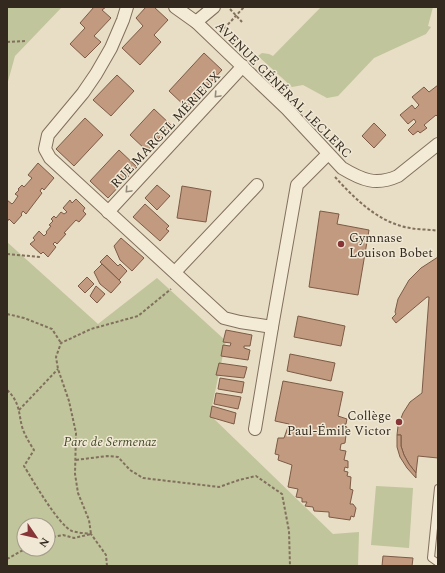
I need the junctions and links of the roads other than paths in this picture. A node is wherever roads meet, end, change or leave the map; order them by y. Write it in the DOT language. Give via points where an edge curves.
graph roads {
  1 [pos="127,7"];
  2 [pos="175,7"];
  3 [pos="214,7"];
  4 [pos="196,22"];
  5 [pos="243,66"];
  6 [pos="438,144"];
  7 [pos="328,154"];
  8 [pos="257,185"];
  9 [pos="108,212"];
  10 [pos="175,272"];
  11 [pos="272,327"];
  12 [pos="255,428"];
  13 [pos="438,488"];
  14 [pos="438,563"];
  1 -- 9 [label="street" via="111,48 96,74 48,135 45,149 50,158"];
  2 -- 4 [label="street, AVENUE GÉNÉRAL LECLERC"];
  3 -- 4 [label="street"];
  4 -- 5 [label="street, AVENUE GÉNÉRAL LECLERC"];
  5 -- 7 [label="street, AVENUE GÉNÉRAL LECLERC"];
  5 -- 9 [label="street, RUE MARCEL MÉRIEUX, one-way"];
  6 -- 7 [label="street, AVENUE GÉNÉRAL LECLERC" via="398,176 384,182 363,179 352,174"];
  7 -- 11 [label="street" via="297,185"];
  8 -- 10 [label="street"];
  9 -- 10 [label="street"];
  10 -- 11 [label="street" via="224,318"];
  11 -- 12 [label="street"];
  13 -- 14 [label="lane" via="431,558"];
}
